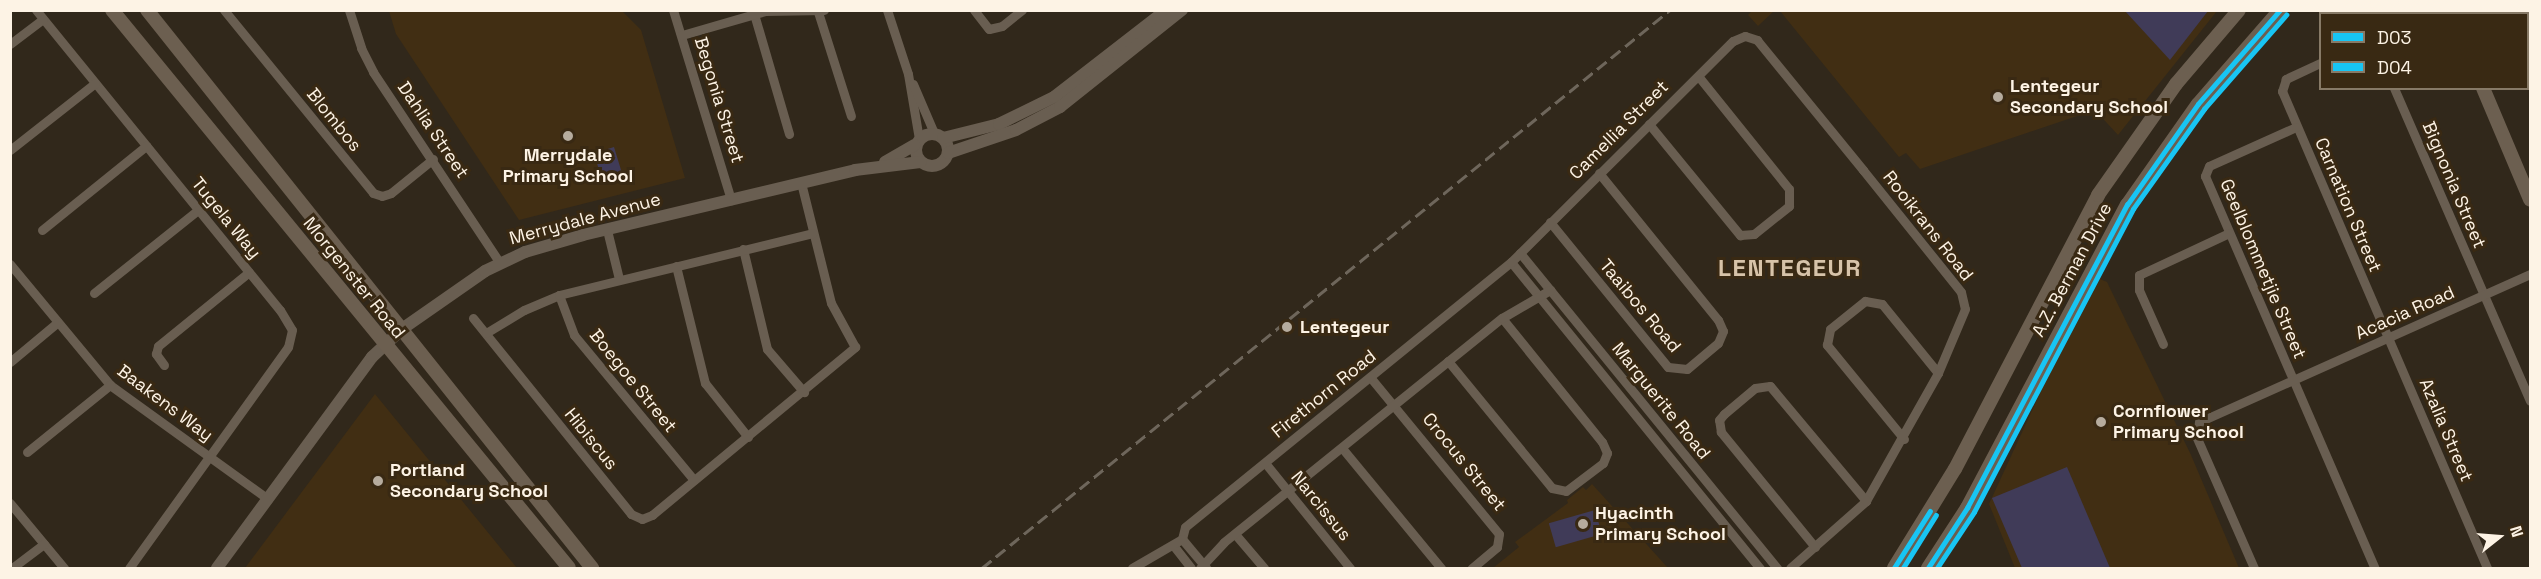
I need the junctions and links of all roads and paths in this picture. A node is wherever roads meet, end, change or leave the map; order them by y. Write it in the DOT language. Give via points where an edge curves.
graph roads {
  1 [pos="36,10"];
  2 [pos="112,10"];
  3 [pos="147,10"];
  4 [pos="224,10"];
  5 [pos="349,10"];
  6 [pos="673,10"];
  7 [pos="887,10"];
  8 [pos="974,10"];
  9 [pos="1022,10"];
  10 [pos="1166,10"];
  11 [pos="1182,10"];
  12 [pos="2239,10"];
  13 [pos="2280,10"];
  14 [pos="801,11"];
  15 [pos="821,11"];
  16 [pos="754,14"];
  17 [pos="43,19"];
  18 [pos="682,35"];
  19 [pos="1745,36"];
  20 [pos="10,44"];
  21 [pos="2319,63"];
  22 [pos="1087,73"];
  23 [pos="908,74"];
  24 [pos="1698,76"];
  25 [pos="1101,78"];
  26 [pos="95,83"];
  27 [pos="2395,90"];
  28 [pos="2484,90"];
  29 [pos="851,116"];
  30 [pos="1649,124"];
  31 [pos="2296,127"];
  32 [pos="789,134"];
  33 [pos="939,136"];
  34 [pos="917,142"];
  35 [pos="146,146"];
  36 [pos="10,150"];
  37 [pos="948,153"];
  38 [pos="433,159"];
  39 [pos="921,162"];
  40 [pos="881,164"];
  41 [pos="1599,173"];
  42 [pos="801,183"];
  43 [pos="2530,199"];
  44 [pos="731,200"];
  45 [pos="198,210"];
  46 [pos="1550,222"];
  47 [pos="42,230"];
  48 [pos="607,230"];
  49 [pos="813,233"];
  50 [pos="2229,233"];
  51 [pos="743,249"];
  52 [pos="1520,254"];
  53 [pos="1511,262"];
  54 [pos="500,263"];
  55 [pos="10,264"];
  56 [pos="676,266"];
  57 [pos="249,272"];
  58 [pos="2530,274"];
  59 [pos="619,279"];
  60 [pos="1550,290"];
  61 [pos="94,293"];
  62 [pos="560,295"];
  63 [pos="2483,295"];
  64 [pos="1540,298"];
  65 [pos="473,318"];
  66 [pos="1502,318"];
  67 [pos="58,322"];
  68 [pos="402,329"];
  69 [pos="486,333"];
  70 [pos="2388,338"];
  71 [pos="384,344"];
  72 [pos="2163,344"];
  73 [pos="1448,361"];
  74 [pos="10,362"];
  75 [pos="164,365"];
  76 [pos="1938,373"];
  77 [pos="1370,377"];
  78 [pos="2292,380"];
  79 [pos="110,385"];
  80 [pos="804,392"];
  81 [pos="2530,402"];
  82 [pos="1396,404"];
  83 [pos="748,437"];
  84 [pos="1904,438"];
  85 [pos="1342,448"];
  86 [pos="27,452"];
  87 [pos="209,456"];
  88 [pos="1266,464"];
  89 [pos="694,480"];
  90 [pos="1288,491"];
  91 [pos="268,499"];
  92 [pos="1866,501"];
  93 [pos="10,503"];
  94 [pos="1235,534"];
  95 [pos="1177,542"];
  96 [pos="44,544"];
  97 [pos="1815,547"];
  98 [pos="12,568"];
  99 [pos="64,568"];
  100 [pos="129,568"];
  101 [pos="217,568"];
  102 [pos="569,568"];
  103 [pos="592,568"];
  104 [pos="1132,568"];
  105 [pos="1191,568"];
  106 [pos="1203,568"];
  107 [pos="1264,568"];
  108 [pos="1350,568"];
  109 [pos="1440,568"];
  110 [pos="1472,568"];
  111 [pos="1760,568"];
  112 [pos="1777,568"];
  113 [pos="1790,568"];
  114 [pos="1894,568"];
  115 [pos="1928,568"];
  116 [pos="2254,568"];
  117 [pos="2375,568"];
  118 [pos="2487,568"];
  1 -- 17 [label="street, Tugela Way"];
  2 -- 71 [label="main road, Morgenster Road"];
  3 -- 68 [label="main road, Morgenster Road"];
  4 -- 38 [label="street, Blombos" via="373,193 391,193"];
  5 -- 38 [label="street, Dahlia Street" via="365,58"];
  6 -- 18 [label="street, Begonia Street"];
  7 -- 23 [label="street"];
  8 -- 9 [label="street" via="989,29 1002,26"];
  10 -- 22 [label="street"];
  11 -- 25 [label="street"];
  12 -- 114 [label="main road, A.Z. Berman Drive" via="2176,84 2098,195 1955,469"];
  13 -- 115 [label="main road, A.Z. Berman Drive" via="2171,139 2123,212 1972,499"];
  14 -- 15 [label="street"];
  14 -- 16 [label="street"];
  15 -- 29 [label="street"];
  16 -- 18 [label="street"];
  16 -- 32 [label="street"];
  17 -- 20 [label="street"];
  17 -- 26 [label="street, Tugela Way"];
  18 -- 44 [label="street, Begonia Street"];
  19 -- 24 [label="street, Camellia Street" via="1733,41"];
  19 -- 76 [label="street, Rooikrans Road" via="1757,40 1961,292 1964,317"];
  21 -- 31 [label="street, Carnation Street" via="2289,77 2283,84"];
  22 -- 25 [label="street"];
  22 -- 33 [label="street" via="1053,98 1010,120"];
  23 -- 33 [label="street"];
  23 -- 34 [label="street"];
  24 -- 30 [label="street, Camellia Street"];
  24 -- 30 [label="street" via="1790,189 1789,206 1754,234 1740,235"];
  25 -- 37 [label="street" via="1031,123"];
  26 -- 35 [label="street, Tugela Way"];
  26 -- 36 [label="street"];
  27 -- 63 [label="street, Bignonia Street"];
  28 -- 43 [label="main road"];
  30 -- 41 [label="street, Camellia Street"];
  31 -- 50 [label="street, Geelblommetjie Street" via="2206,170 2208,185"];
  31 -- 70 [label="street, Carnation Street"];
  33 -- 34 [label="street, Merrydale Avenue"];
  33 -- 37 [label="street"];
  34 -- 39 [label="street"];
  34 -- 40 [label="street, Merrydale Avenue"];
  35 -- 45 [label="street, Tugela Way"];
  35 -- 47 [label="street"];
  37 -- 39 [label="street, Merrydale Avenue" via="939,164"];
  38 -- 54 [label="street, Dahlia Street"];
  39 -- 40 [label="street, Merrydale Avenue"];
  40 -- 42 [label="street, Merrydale Avenue"];
  41 -- 46 [label="street, Camellia Street"];
  41 -- 46 [label="street, Taaibos Road" via="1718,320 1723,331 1718,343 1687,369 1668,367"];
  42 -- 44 [label="street, Merrydale Avenue"];
  42 -- 49 [label="street, Hibiscus"];
  44 -- 48 [label="street, Merrydale Avenue"];
  45 -- 57 [label="street, Tugela Way"];
  45 -- 61 [label="street"];
  46 -- 52 [label="street, Camellia Street"];
  48 -- 54 [label="street, Merrydale Avenue" via="544,245"];
  48 -- 59 [label="street"];
  49 -- 51 [label="street"];
  49 -- 80 [label="street, Hibiscus" via="831,303 855,347"];
  50 -- 72 [label="street" via="2139,275 2139,290"];
  50 -- 78 [label="street, Geelblommetjie Street"];
  51 -- 56 [label="street"];
  51 -- 80 [label="street" via="767,349"];
  52 -- 53 [label="street, Firethorn Road"];
  52 -- 60 [label="street, Marguerite Road"];
  53 -- 64 [label="street, Marguerite Road"];
  53 -- 77 [label="street, Firethorn Road"];
  54 -- 68 [label="street, Merrydale Avenue"];
  55 -- 67 [label="street, Baakens Way"];
  56 -- 59 [label="street"];
  56 -- 83 [label="street" via="705,383"];
  57 -- 75 [label="street" via="158,346 156,354"];
  57 -- 87 [label="street, Tugela Way" via="288,322 291,340"];
  58 -- 63 [label="street, Acacia Road"];
  59 -- 62 [label="street"];
  60 -- 64 [label="street"];
  60 -- 112 [label="street, Marguerite Road"];
  62 -- 69 [label="street" via="524,310"];
  62 -- 89 [label="street, Boegoe Street" via="574,335"];
  63 -- 70 [label="street, Acacia Road"];
  63 -- 81 [label="street, Bignonia Street"];
  64 -- 66 [label="street" via="1523,303"];
  64 -- 111 [label="street, Marguerite Road"];
  65 -- 69 [label="street, Hibiscus"];
  66 -- 73 [label="street"];
  66 -- 73 [label="street" via="1602,442 1607,453 1603,464 1566,491 1552,488"];
  67 -- 74 [label="street"];
  67 -- 79 [label="street, Baakens Way"];
  68 -- 71 [label="street, Merrydale Avenue"];
  68 -- 103 [label="main road, Morgenster Road"];
  69 -- 89 [label="street, Hibiscus" via="630,514 642,519 652,515"];
  70 -- 78 [label="street, Acacia Road"];
  70 -- 118 [label="street, Azalia Street"];
  71 -- 91 [label="street, Merrydale Avenue" via="350,384"];
  71 -- 102 [label="main road, Morgenster Road"];
  73 -- 82 [label="street"];
  76 -- 84 [label="street, Rooikrans Road"];
  76 -- 84 [label="street" via="1882,304 1865,301 1830,329 1827,345"];
  77 -- 82 [label="street, Crocus Street"];
  77 -- 88 [label="street, Firethorn Road"];
  78 -- 116 [label="street, Acacia Road" via="2202,419 2196,429"];
  78 -- 117 [label="street"];
  79 -- 86 [label="street"];
  79 -- 87 [label="street, Baakens Way"];
  80 -- 83 [label="street, Hibiscus"];
  82 -- 85 [label="street"];
  82 -- 110 [label="street, Crocus Street" via="1499,534 1497,547"];
  83 -- 89 [label="street, Hibiscus"];
  84 -- 92 [label="street, Rooikrans Road"];
  85 -- 90 [label="street"];
  85 -- 109 [label="street"];
  87 -- 91 [label="street, Baakens Way"];
  87 -- 100 [label="street, Tugela Way"];
  88 -- 90 [label="street, Narcissus"];
  88 -- 95 [label="street, Firethorn Road" via="1185,527"];
  90 -- 94 [label="street"];
  90 -- 108 [label="street, Narcissus"];
  91 -- 101 [label="street, Merrydale Avenue"];
  92 -- 97 [label="street, Rooikrans Road"];
  92 -- 97 [label="street" via="1770,386 1755,388 1724,414 1719,420 1721,432"];
  93 -- 96 [label="street"];
  94 -- 106 [label="street"];
  94 -- 107 [label="street"];
  95 -- 104 [label="street"];
  95 -- 105 [label="street"];
  95 -- 106 [label="street"];
  96 -- 98 [label="street"];
  96 -- 99 [label="street"];
  97 -- 113 [label="street, Rooikrans Road"];
}
